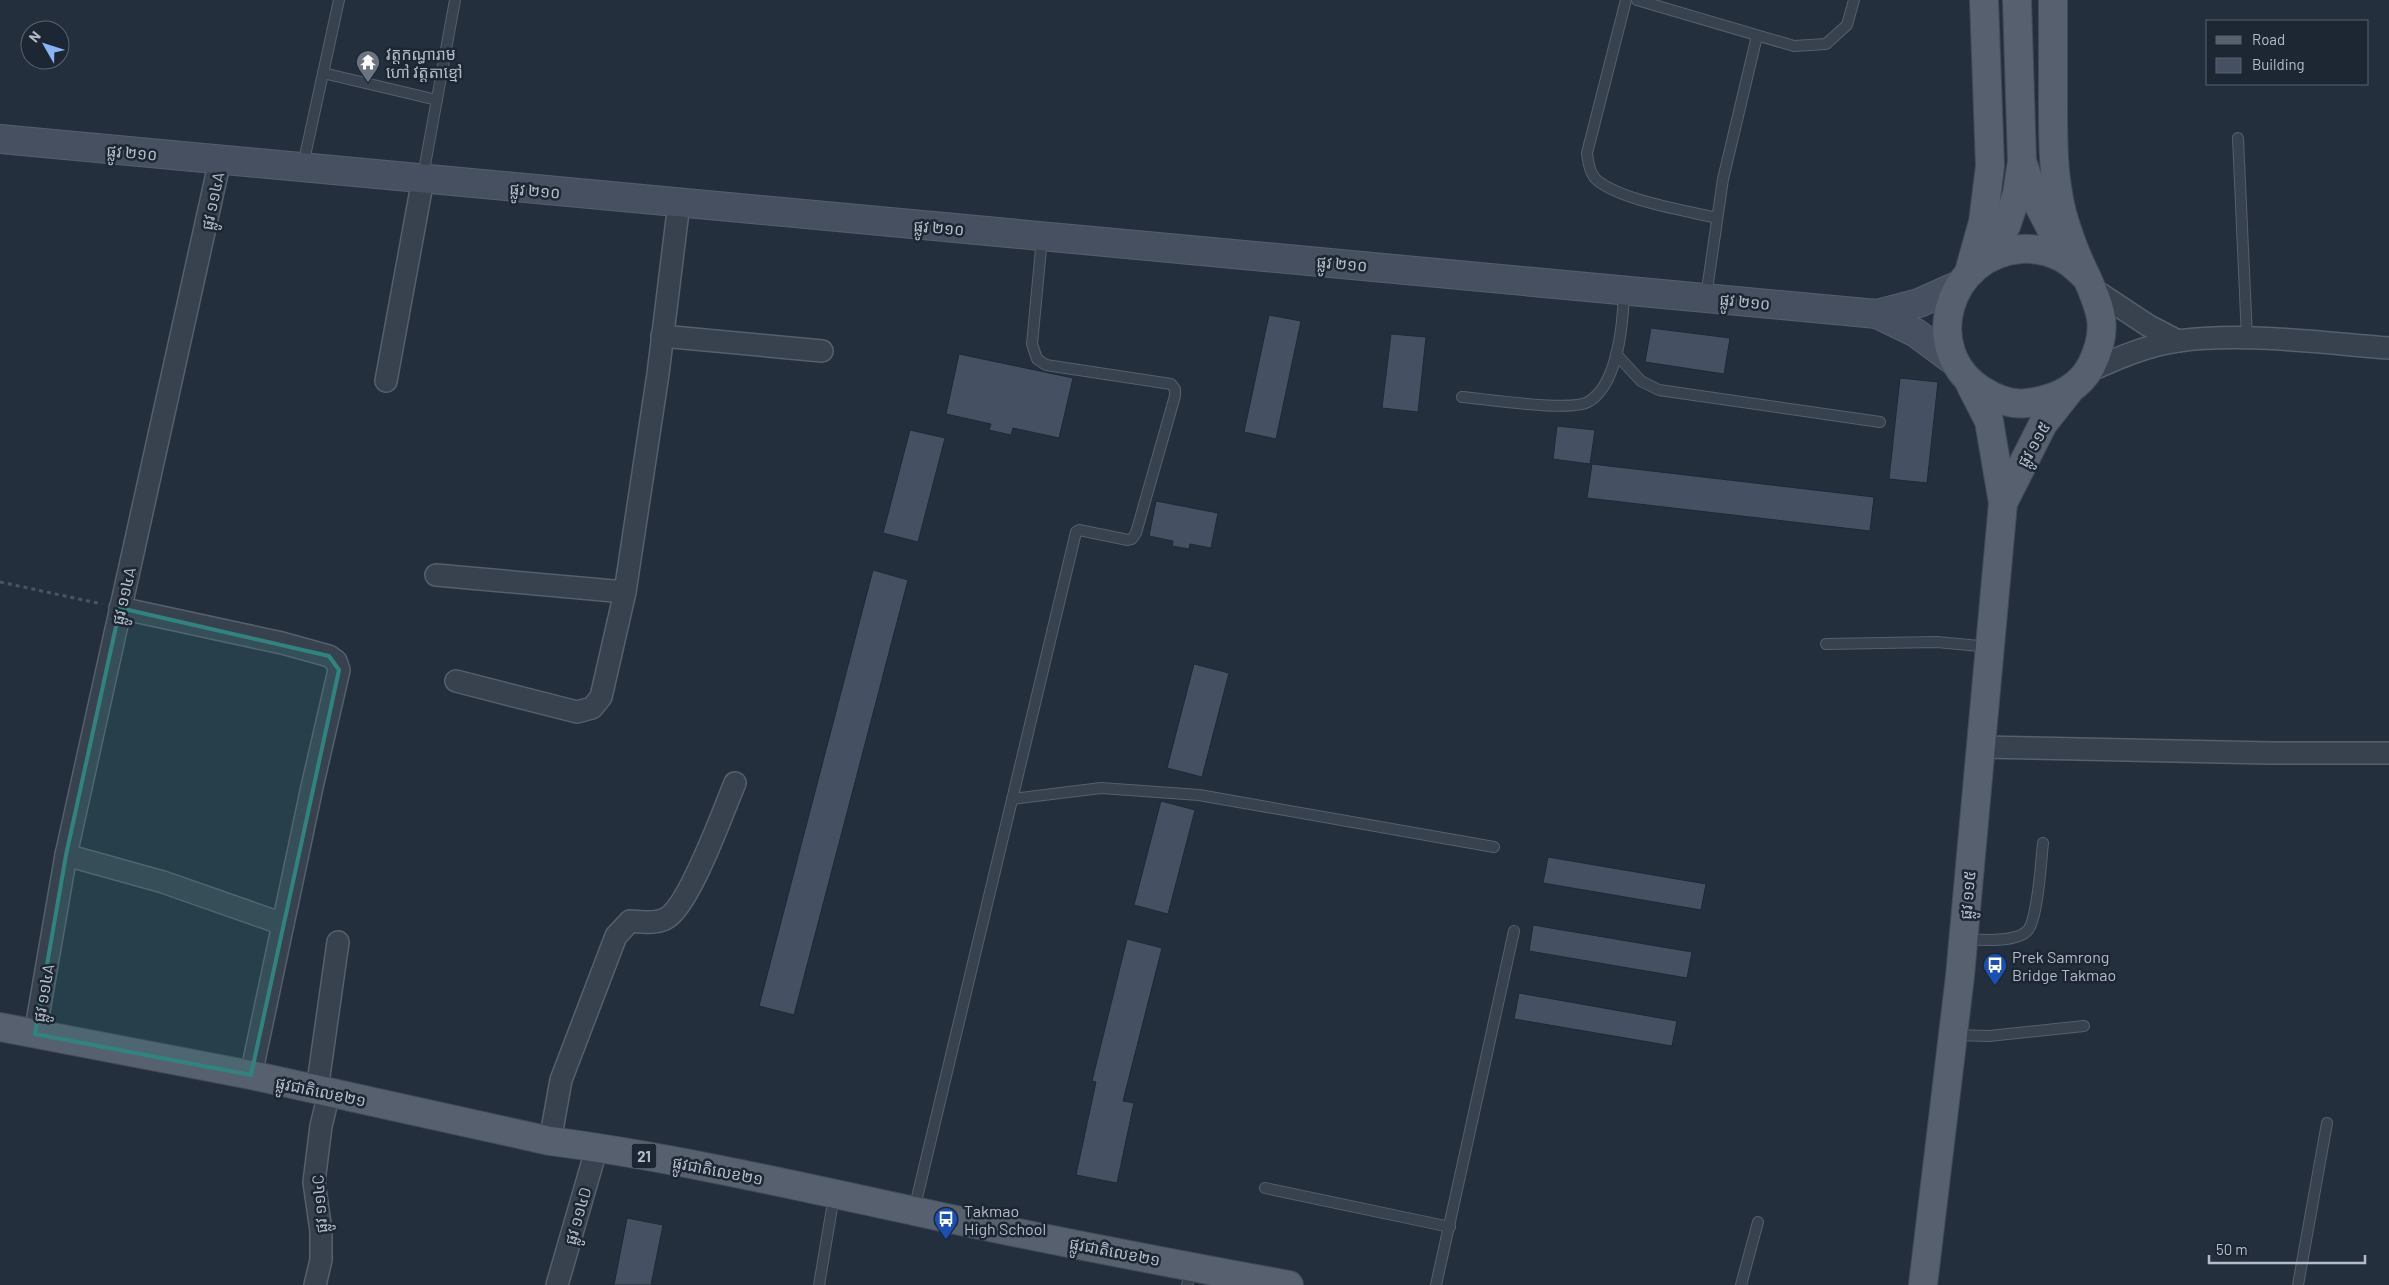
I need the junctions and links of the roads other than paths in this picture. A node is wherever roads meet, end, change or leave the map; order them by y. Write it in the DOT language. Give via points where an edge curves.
graph roads {
  1 [pos="339,0"];
  2 [pos="455,0"];
  3 [pos="1626,0"];
  4 [pos="1636,0"];
  5 [pos="1854,0"];
  6 [pos="1984,0"];
  7 [pos="2017,0"];
  8 [pos="2054,0"];
  9 [pos="1757,36"];
  10 [pos="323,73"];
  11 [pos="437,100"];
  12 [pos="2238,138"];
  13 [pos="0,139"];
  14 [pos="220,160"];
  15 [pos="2022,161"];
  16 [pos="303,168"];
  17 [pos="423,179"];
  18 [pos="679,203"];
  19 [pos="1717,218"];
  20 [pos="1042,236"];
  21 [pos="1973,271"];
  22 [pos="2083,276"];
  23 [pos="1625,289"];
  24 [pos="1706,297"];
  25 [pos="1877,314"];
  26 [pos="662,336"];
  27 [pos="2247,338"];
  28 [pos="2178,341"];
  29 [pos="2389,348"];
  30 [pos="822,350"];
  31 [pos="1616,354"];
  32 [pos="1963,373"];
  33 [pos="2079,380"];
  34 [pos="386,381"];
  35 [pos="1462,397"];
  36 [pos="1880,422"];
  37 [pos="2003,503"];
  38 [pos="436,575"];
  39 [pos="626,592"];
  40 [pos="120,608"];
  41 [pos="1826,644"];
  42 [pos="1990,647"];
  43 [pos="456,681"];
  44 [pos="1980,747"];
  45 [pos="2389,753"];
  46 [pos="735,783"];
  47 [pos="1012,799"];
  48 [pos="2043,843"];
  49 [pos="1494,847"];
  50 [pos="66,855"];
  51 [pos="283,924"];
  52 [pos="1514,931"];
  53 [pos="1963,939"];
  54 [pos="338,942"];
  55 [pos="2084,1026"];
  56 [pos="0,1027"];
  57 [pos="36,1034"];
  58 [pos="1953,1035"];
  59 [pos="251,1075"];
  60 [pos="323,1092"];
  61 [pos="2327,1123"];
  62 [pos="550,1141"];
  63 [pos="597,1147"];
  64 [pos="1265,1188"];
  65 [pos="835,1193"];
  66 [pos="914,1211"];
  67 [pos="1758,1222"];
  68 [pos="1450,1227"];
  69 [pos="1190,1276"];
  70 [pos="1220,1278"];
  71 [pos="1252,1282"];
  72 [pos="314,1285"];
  73 [pos="557,1285"];
  74 [pos="819,1285"];
  75 [pos="1289,1285"];
  76 [pos="1436,1285"];
  77 [pos="1741,1285"];
  78 [pos="1923,1285"];
  79 [pos="2298,1285"];
  1 -- 10 [label="lane"];
  2 -- 11 [label="lane"];
  3 -- 19 [label="lane" via="1587,153 1589,168 1597,181 1629,196"];
  4 -- 9 [label="lane"];
  5 -- 9 [label="lane" via="1847,25 1826,44 1794,46"];
  6 -- 21 [label="main road" via="1990,166"];
  7 -- 15 [label="main road"];
  8 -- 22 [label="main road" via="2053,161 2062,212"];
  9 -- 19 [label="lane" via="1723,179"];
  10 -- 11 [label="lane"];
  10 -- 16 [label="lane"];
  11 -- 17 [label="lane"];
  12 -- 27 [label="lane"];
  13 -- 14 [label="street, ផ្លូវ ២១០"];
  14 -- 16 [label="street, ផ្លូវ ២១០"];
  14 -- 40 [label="street, ផ្លូវ ១១៤A"];
  15 -- 21 [label="main road" via="2006,226"];
  15 -- 22 [label="main road" via="2042,213"];
  16 -- 17 [label="street, ផ្លូវ ២១០"];
  17 -- 18 [label="street, ផ្លូវ ២១០"];
  17 -- 34 [label="street"];
  18 -- 20 [label="street, ផ្លូវ ២១០"];
  18 -- 26 [label="street"];
  19 -- 24 [label="lane"];
  20 -- 23 [label="street, ផ្លូវ ២១០"];
  20 -- 47 [label="lane" via="1032,344 1037,359 1046,365 1171,384 1176,396 1132,539 1076,532"];
  21 -- 22 [label="main road" via="2010,250 2031,248 2051,253"];
  21 -- 25 [label="street, ផ្លូវ ២១០" via="1919,303"];
  21 -- 32 [label="main road" via="1948,310 1947,336"];
  22 -- 28 [label="street" via="2142,322"];
  22 -- 33 [label="main road" via="2101,310 2102,331 2098,352"];
  23 -- 24 [label="street, ផ្លូវ ២១០"];
  23 -- 31 [label="lane"];
  24 -- 25 [label="street, ផ្លូវ ២១០"];
  25 -- 32 [label="street, ផ្លូវ ២១០" via="1916,333"];
  26 -- 30 [label="street"];
  26 -- 39 [label="street"];
  27 -- 28 [label="street"];
  27 -- 29 [label="street"];
  28 -- 33 [label="street" via="2117,358"];
  31 -- 35 [label="lane" via="1603,388 1587,402 1562,406"];
  31 -- 36 [label="lane" via="1641,382 1659,390"];
  32 -- 33 [label="main road" via="1994,398 2019,404 2046,401"];
  32 -- 37 [label="main road, ផ្លូវ ១១៥" via="1989,421"];
  33 -- 37 [label="main road, ផ្លូវ ១១៥" via="2043,424"];
  37 -- 42 [label="main road, ផ្លូវ ១១៥"];
  38 -- 39 [label="street"];
  39 -- 43 [label="street" via="601,698 592,708 577,712"];
  40 -- 50 [label="street, ផ្លូវ ១១៤A"];
  40 -- 51 [label="street" via="282,643 329,656 336,662 339,670"];
  41 -- 42 [label="lane" via="1937,642"];
  42 -- 44 [label="main road, ផ្លូវ ១១៥"];
  44 -- 45 [label="street"];
  44 -- 53 [label="main road, ផ្លូវ ១១៥"];
  46 -- 62 [label="street" via="678,908 665,920 630,922 616,936 561,1080"];
  47 -- 49 [label="lane" via="1101,788 1199,795"];
  47 -- 66 [label="lane"];
  48 -- 53 [label="lane" via="2033,918 2028,931 1998,940"];
  50 -- 51 [label="street" via="163,882"];
  50 -- 57 [label="street, ផ្លូវ ១១៤A"];
  51 -- 59 [label="street"];
  52 -- 68 [label="lane"];
  53 -- 58 [label="main road, ផ្លូវ ១១៥"];
  54 -- 60 [label="street, ផ្លូវ ១១៤C"];
  55 -- 58 [label="lane" via="1990,1036"];
  56 -- 57 [label="main road, ផ្លូវជាតិលេខ២១ / 21"];
  57 -- 59 [label="main road, ផ្លូវជាតិលេខ២១ / 21"];
  58 -- 78 [label="main road, ផ្លូវ ១១៥"];
  59 -- 60 [label="main road, ផ្លូវជាតិលេខ២១ / 21"];
  60 -- 62 [label="main road, ផ្លូវជាតិលេខ២១ / 21"];
  60 -- 72 [label="street, ផ្លូវ ១១៤C" via="314,1182 321,1231 321,1260"];
  61 -- 79 [label="lane"];
  62 -- 63 [label="main road, ផ្លូវជាតិលេខ២១ / 21"];
  63 -- 65 [label="main road, ផ្លូវជាតិលេខ២១ / 21"];
  63 -- 73 [label="street, ផ្លូវ ១១៤D"];
  64 -- 68 [label="lane"];
  65 -- 66 [label="main road, ផ្លូវជាតិលេខ២១ / 21"];
  65 -- 74 [label="lane"];
  66 -- 69 [label="main road, ផ្លូវជាតិលេខ២១ / 21"];
  67 -- 77 [label="lane"];
  68 -- 76 [label="lane"];
  69 -- 70 [label="main road, ផ្លូវជាតិលេខ២១ / 21"];
  70 -- 71 [label="main road, ផ្លូវជាតិលេខ២១ / 21"];
  71 -- 75 [label="main road, ផ្លូវជាតិលេខ២១ / 21"];
}
